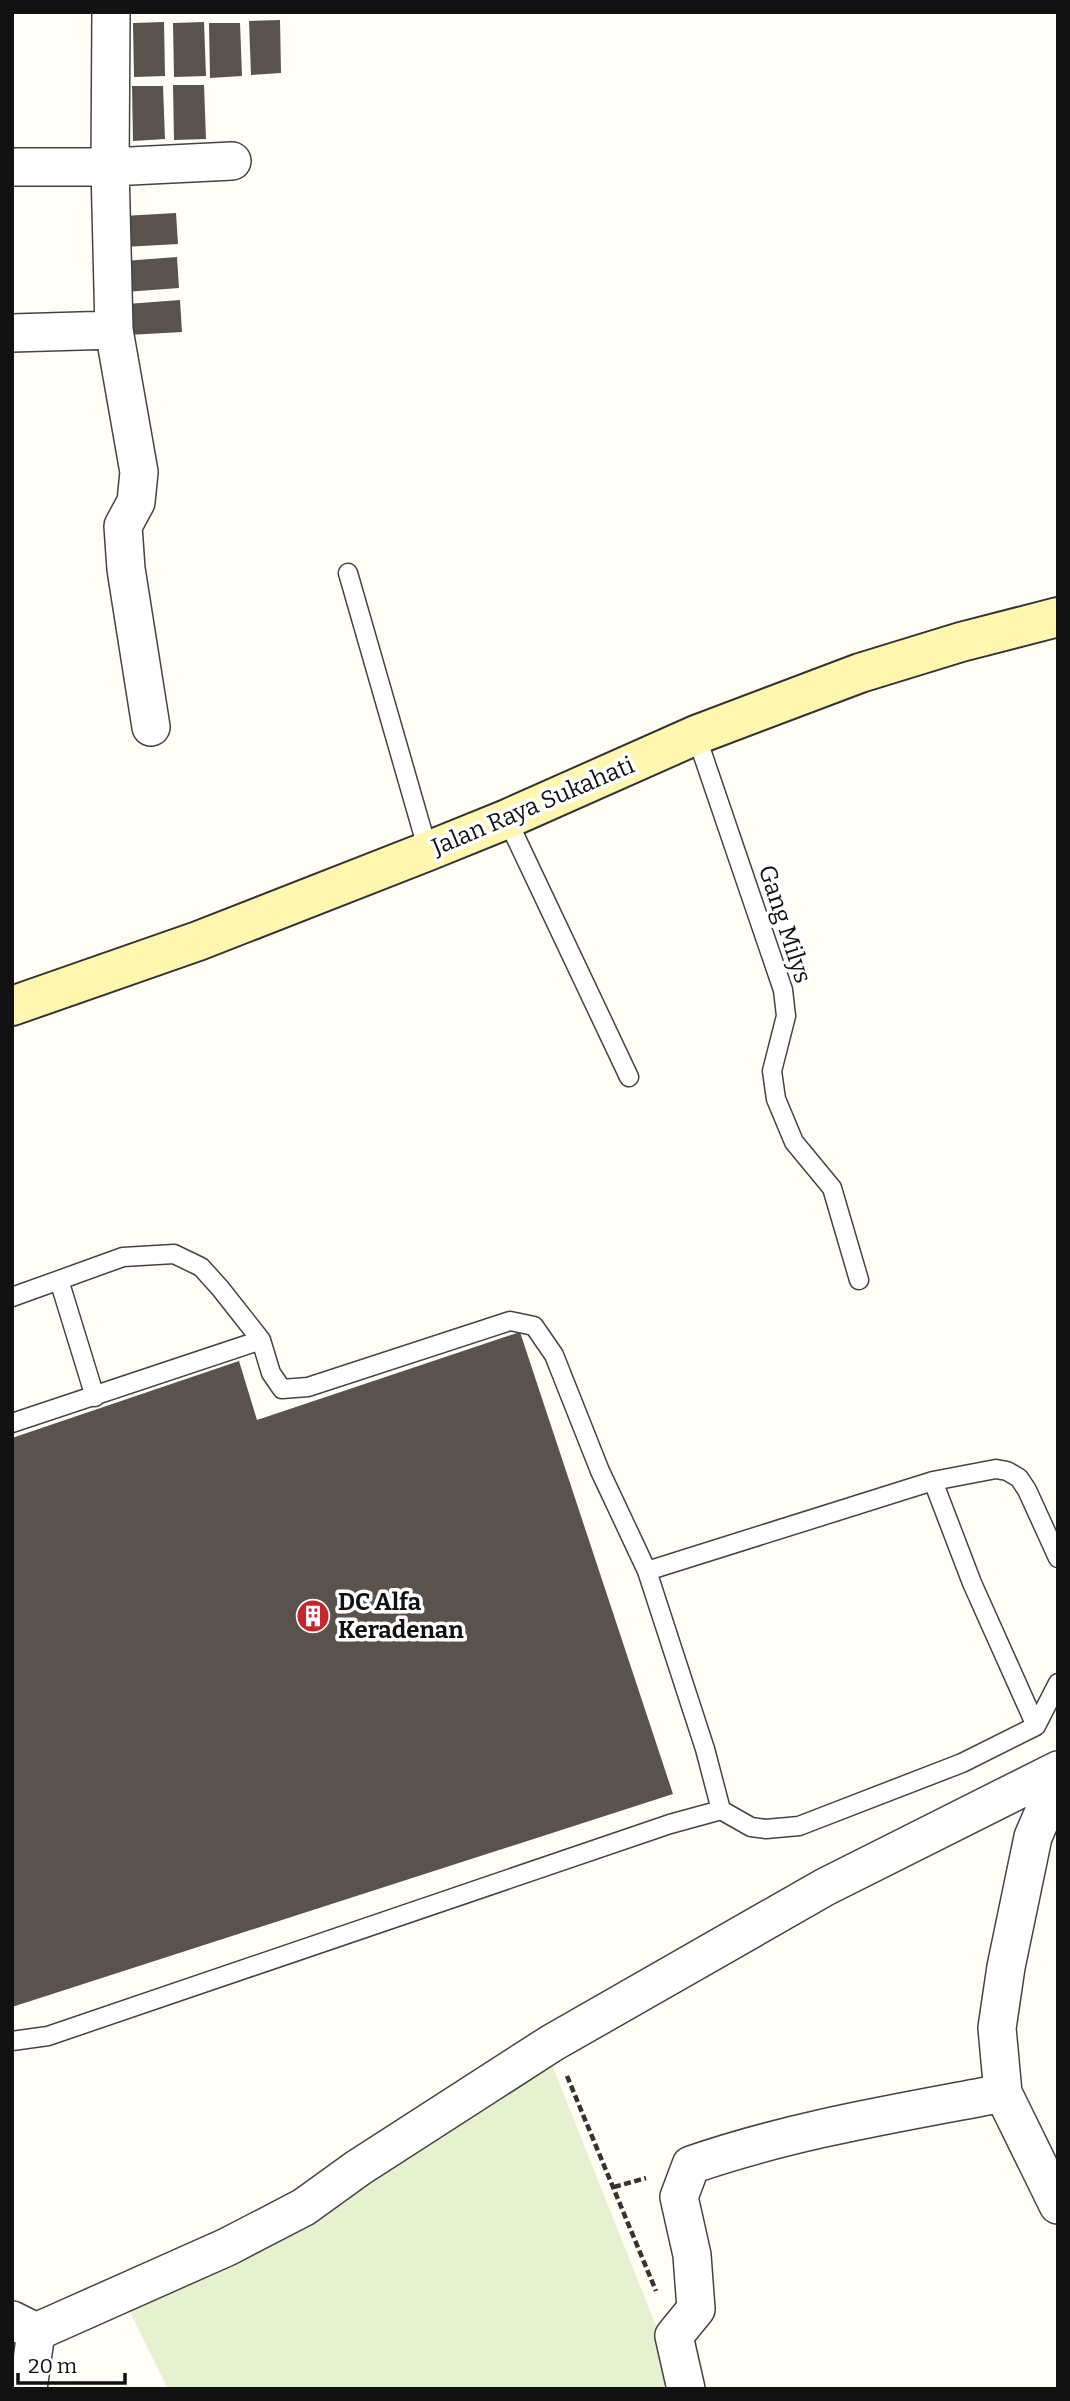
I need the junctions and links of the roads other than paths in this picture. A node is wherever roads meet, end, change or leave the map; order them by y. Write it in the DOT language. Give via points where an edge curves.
graph roads {
  1 [pos="111,12"];
  2 [pos="232,161"];
  3 [pos="12,167"];
  4 [pos="110,167"];
  5 [pos="114,330"];
  6 [pos="12,333"];
  7 [pos="348,573"];
  8 [pos="1058,617"];
  9 [pos="151,727"];
  10 [pos="696,735"];
  11 [pos="507,819"];
  12 [pos="428,851"];
  13 [pos="12,1006"];
  14 [pos="629,1077"];
  15 [pos="59,1280"];
  16 [pos="859,1280"];
  17 [pos="12,1297"];
  18 [pos="261,1340"];
  19 [pos="94,1397"];
  20 [pos="12,1423"];
  21 [pos="933,1481"];
  22 [pos="1058,1558"];
  23 [pos="647,1571"];
  24 [pos="1058,1683"];
  25 [pos="1036,1726"];
  26 [pos="1058,1770"];
  27 [pos="1058,1779"];
  28 [pos="721,1810"];
  29 [pos="12,2041"];
  30 [pos="1003,2093"];
  31 [pos="1058,2205"];
  32 [pos="24,2325"];
  33 [pos="28,2389"];
  34 [pos="686,2389"];
  1 -- 4 [label="street"];
  2 -- 4 [label="street"];
  3 -- 4 [label="street"];
  4 -- 5 [label="street"];
  5 -- 6 [label="street"];
  5 -- 9 [label="street" via="139,472 136,502 123,526"];
  7 -- 12 [label="lane"];
  8 -- 10 [label="main road, Jalan Raya Sukahati" via="860,673"];
  10 -- 11 [label="main road, Jalan Raya Sukahati"];
  10 -- 16 [label="lane, Gang Milys" via="783,990 786,1016 772,1071 776,1099 794,1142 832,1188"];
  11 -- 12 [label="main road, Jalan Raya Sukahati"];
  11 -- 14 [label="lane"];
  12 -- 13 [label="main road, Jalan Raya Sukahati" via="198,941"];
  15 -- 17 [label="lane"];
  15 -- 18 [label="lane" via="123,1257 174,1254 201,1267"];
  15 -- 19 [label="lane"];
  18 -- 19 [label="lane"];
  18 -- 23 [label="lane" via="271,1373 282,1389 309,1387 510,1321 534,1326 554,1355 600,1471"];
  19 -- 20 [label="lane"];
  21 -- 22 [label="lane" via="996,1469 1019,1478"];
  21 -- 23 [label="lane"];
  21 -- 25 [label="lane" via="972,1583"];
  23 -- 28 [label="lane"];
  24 -- 25 [label="lane"];
  25 -- 28 [label="lane" via="962,1763 799,1826 751,1827"];
  26 -- 32 [label="street" via="825,1887 552,2043 304,2207 227,2247"];
  27 -- 30 [label="street" via="1033,1836 1006,1967 997,2028"];
  28 -- 29 [label="lane" via="48,2036"];
  30 -- 31 [label="street"];
  30 -- 34 [label="street" via="803,2132 691,2165 679,2197 692,2255 696,2309 674,2336"];
  32 -- 33 [label="street"];
}
